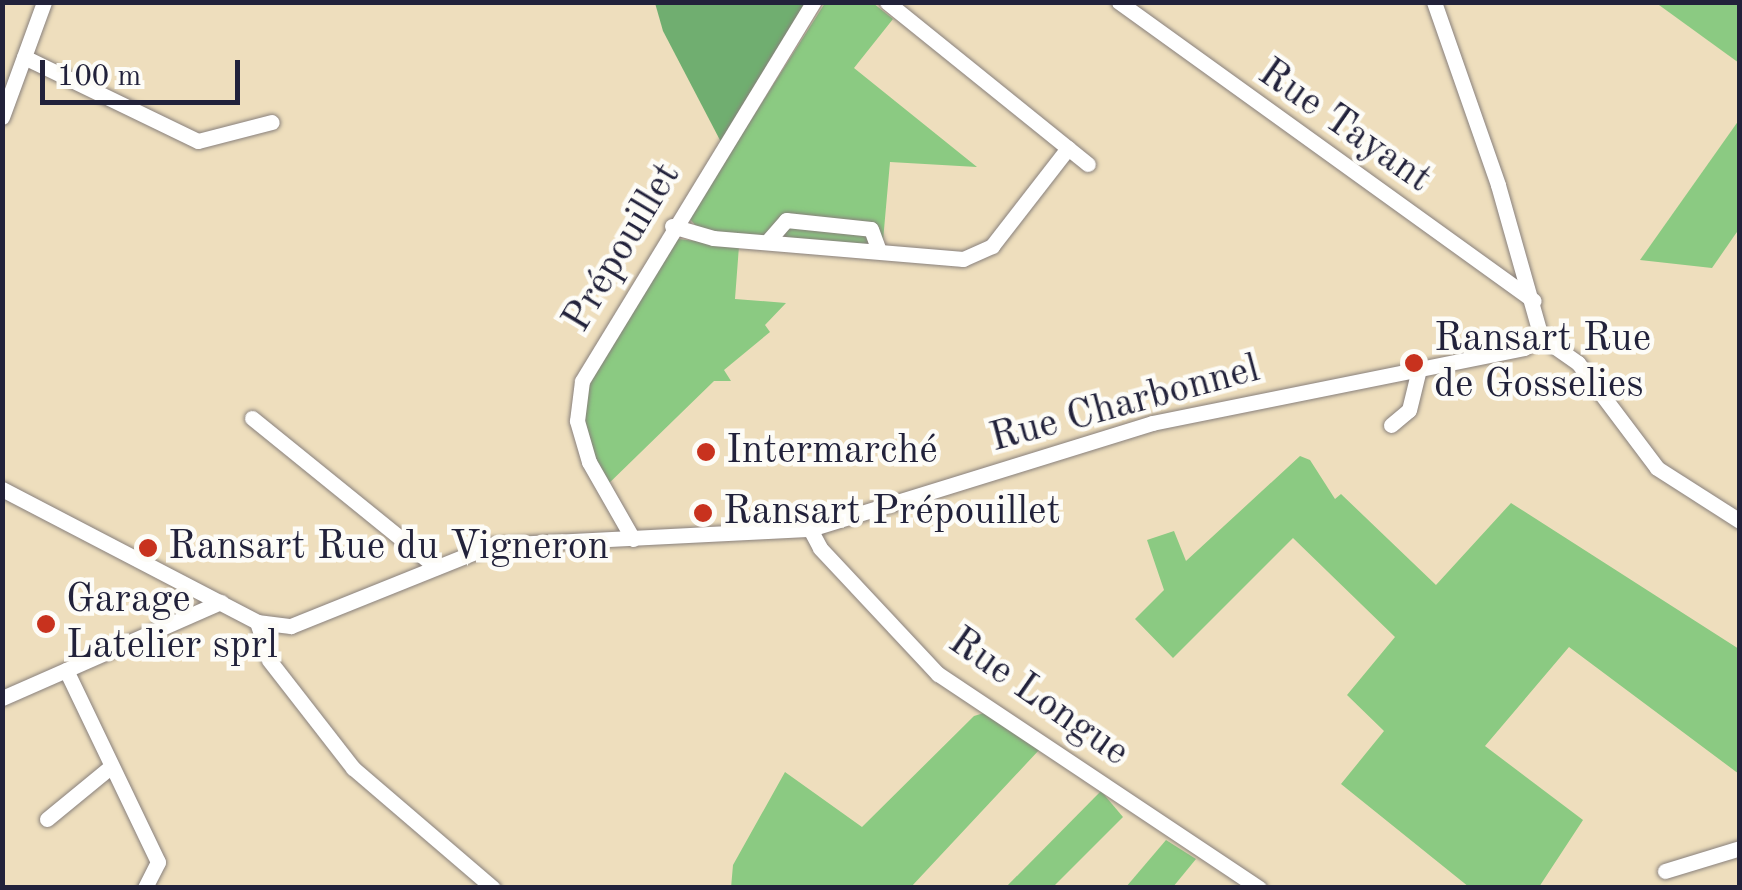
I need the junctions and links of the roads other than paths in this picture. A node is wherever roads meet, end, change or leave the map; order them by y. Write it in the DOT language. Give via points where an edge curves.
graph roads {
  1 [pos="44,2"];
  2 [pos="813,2"];
  3 [pos="887,2"];
  4 [pos="1119,2"];
  5 [pos="1434,2"];
  6 [pos="24,57"];
  7 [pos="2,117"];
  8 [pos="272,122"];
  9 [pos="1068,148"];
  10 [pos="1088,164"];
  11 [pos="672,226"];
  12 [pos="767,242"];
  13 [pos="879,251"];
  14 [pos="1534,301"];
  15 [pos="1541,338"];
  16 [pos="1419,369"];
  17 [pos="252,418"];
  18 [pos="1392,425"];
  19 [pos="2,489"];
  20 [pos="1740,521"];
  21 [pos="810,529"];
  22 [pos="633,539"];
  23 [pos="436,567"];
  24 [pos="220,602"];
  25 [pos="258,622"];
  26 [pos="66,670"];
  27 [pos="2,698"];
  28 [pos="109,768"];
  29 [pos="47,819"];
  30 [pos="1740,848"];
  31 [pos="1665,871"];
  32 [pos="145,888"];
  33 [pos="493,888"];
  34 [pos="1258,888"];
  1 -- 6 [label="street"];
  2 -- 11 [label="street, Prépouillet"];
  3 -- 9 [label="street"];
  4 -- 14 [label="street, Rue Tayant"];
  5 -- 14 [label="street"];
  6 -- 7 [label="street"];
  6 -- 8 [label="street" via="198,141"];
  9 -- 10 [label="street"];
  9 -- 13 [label="street" via="981,255"];
  11 -- 12 [label="street"];
  11 -- 22 [label="street, Prépouillet" via="582,380 577,422 588,462"];
  12 -- 13 [label="street"];
  12 -- 13 [label="street" via="786,220 871,229"];
  14 -- 15 [label="street"];
  15 -- 16 [label="street, Rue Charbonnel" via="1524,348"];
  15 -- 20 [label="street" via="1578,362 1657,468"];
  16 -- 18 [label="street" via="1408,410"];
  16 -- 21 [label="street, Rue Charbonnel" via="1152,423"];
  17 -- 23 [label="street"];
  19 -- 24 [label="street"];
  21 -- 22 [label="street, Rue Charbonnel"];
  21 -- 34 [label="street, Rue Longue" via="820,548 938,674"];
  22 -- 23 [label="street, Rue Charbonnel" via="492,545"];
  23 -- 25 [label="street, Rue Charbonnel" via="292,626"];
  24 -- 25 [label="street"];
  24 -- 26 [label="street"];
  25 -- 33 [label="street" via="269,660 343,756"];
  26 -- 27 [label="street"];
  26 -- 28 [label="street"];
  28 -- 29 [label="street"];
  28 -- 32 [label="street" via="158,862"];
  30 -- 31 [label="street"];
}
